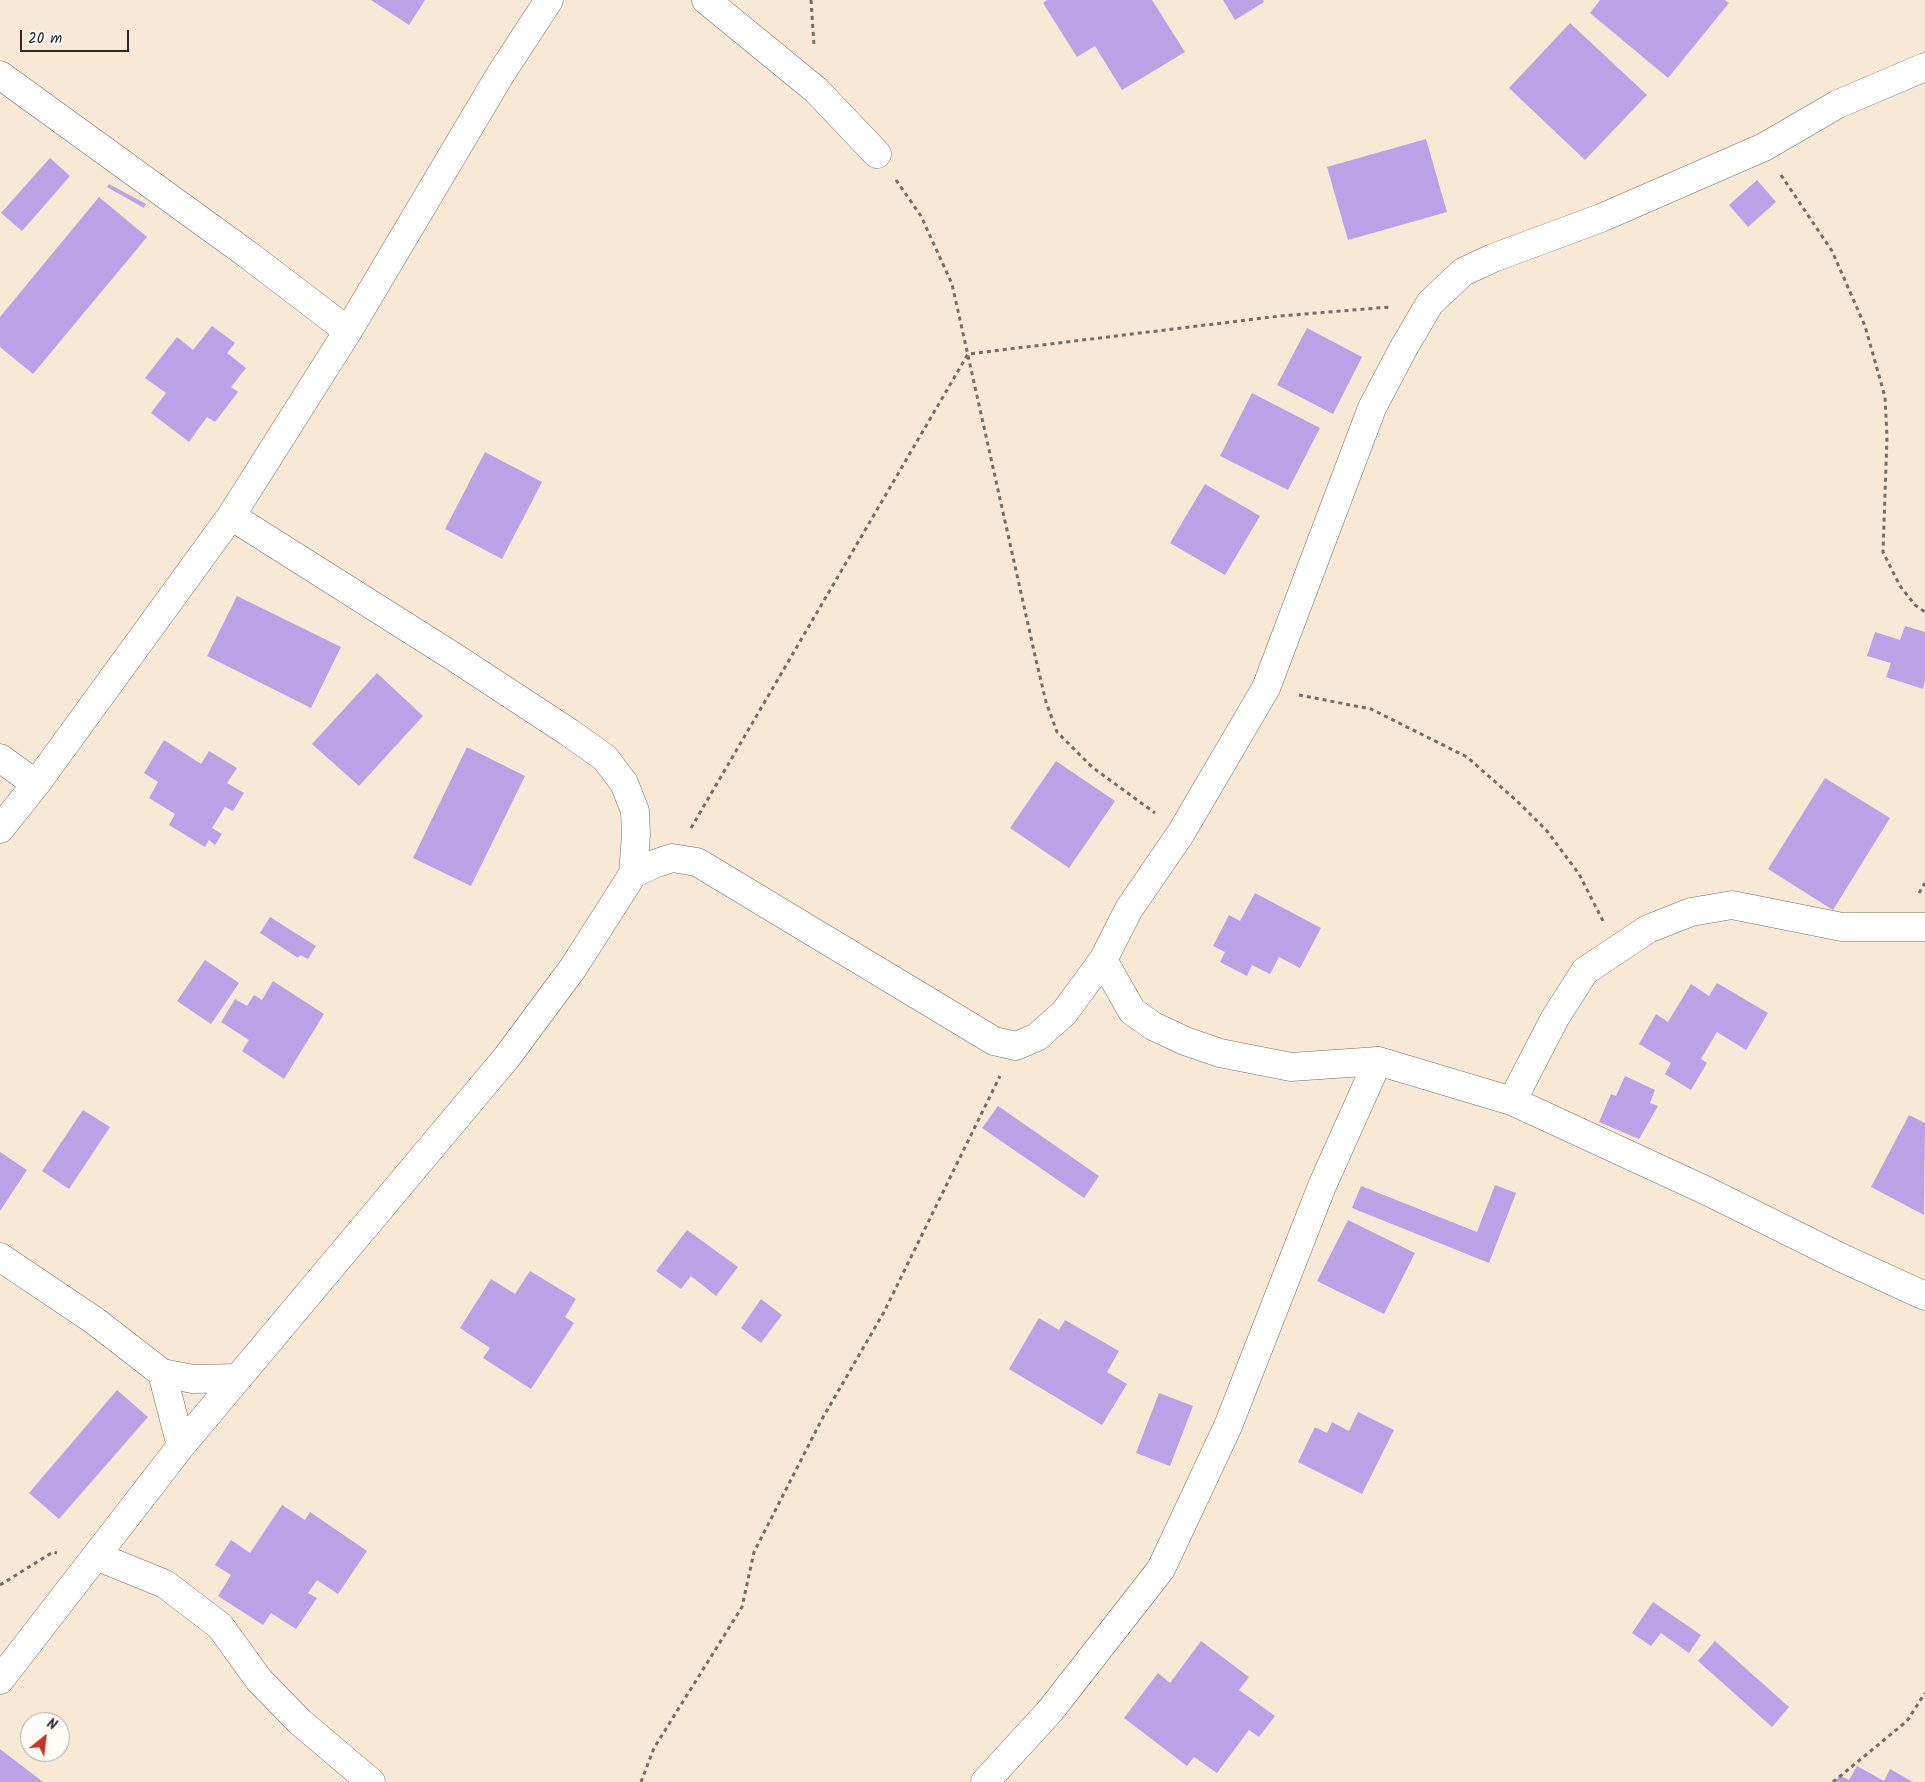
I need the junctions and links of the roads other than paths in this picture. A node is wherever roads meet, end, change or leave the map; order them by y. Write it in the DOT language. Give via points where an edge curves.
graph roads {
  1 [pos="549,0"];
  2 [pos="706,0"];
  3 [pos="1925,67"];
  4 [pos="0,75"];
  5 [pos="877,154"];
  6 [pos="348,331"];
  7 [pos="231,516"];
  8 [pos="0,758"];
  9 [pos="36,784"];
  10 [pos="0,829"];
  11 [pos="634,874"];
  12 [pos="1925,927"];
  13 [pos="1103,960"];
  14 [pos="1378,1061"];
  15 [pos="1512,1101"];
  16 [pos="0,1257"];
  17 [pos="1925,1296"];
  18 [pos="162,1373"];
  19 [pos="238,1378"];
  20 [pos="181,1446"];
  21 [pos="96,1556"];
  22 [pos="0,1680"];
  23 [pos="370,1782"];
  24 [pos="985,1782"];
  1 -- 6 [label="street" via="500,75"];
  2 -- 5 [label="street" via="816,90"];
  3 -- 13 [label="street" via="1838,104 1764,147 1601,218 1463,272 1430,303 1372,408 1266,688 1181,833 1129,909"];
  4 -- 6 [label="street"];
  6 -- 7 [label="street"];
  7 -- 9 [label="street"];
  7 -- 11 [label="street" via="570,732 605,758 624,783 634,811"];
  8 -- 9 [label="street"];
  9 -- 10 [label="street"];
  11 -- 13 [label="street" via="672,858 698,862 966,1026 994,1041 1016,1046 1036,1037 1064,1013"];
  11 -- 19 [label="street" via="573,968 507,1057"];
  12 -- 15 [label="street" via="1842,927 1732,906 1691,912 1648,929 1585,971 1555,1018"];
  13 -- 14 [label="street" via="1132,1011 1153,1026 1220,1054 1291,1067"];
  14 -- 15 [label="street"];
  14 -- 24 [label="street" via="1322,1186 1228,1426 1161,1569 1050,1711"];
  15 -- 17 [label="street"];
  16 -- 18 [label="street" via="95,1321"];
  18 -- 19 [label="street" via="193,1379"];
  18 -- 20 [label="street"];
  19 -- 20 [label="street"];
  20 -- 21 [label="street"];
  21 -- 22 [label="street"];
  21 -- 23 [label="street" via="165,1584 220,1626 259,1680 300,1722"];
}
